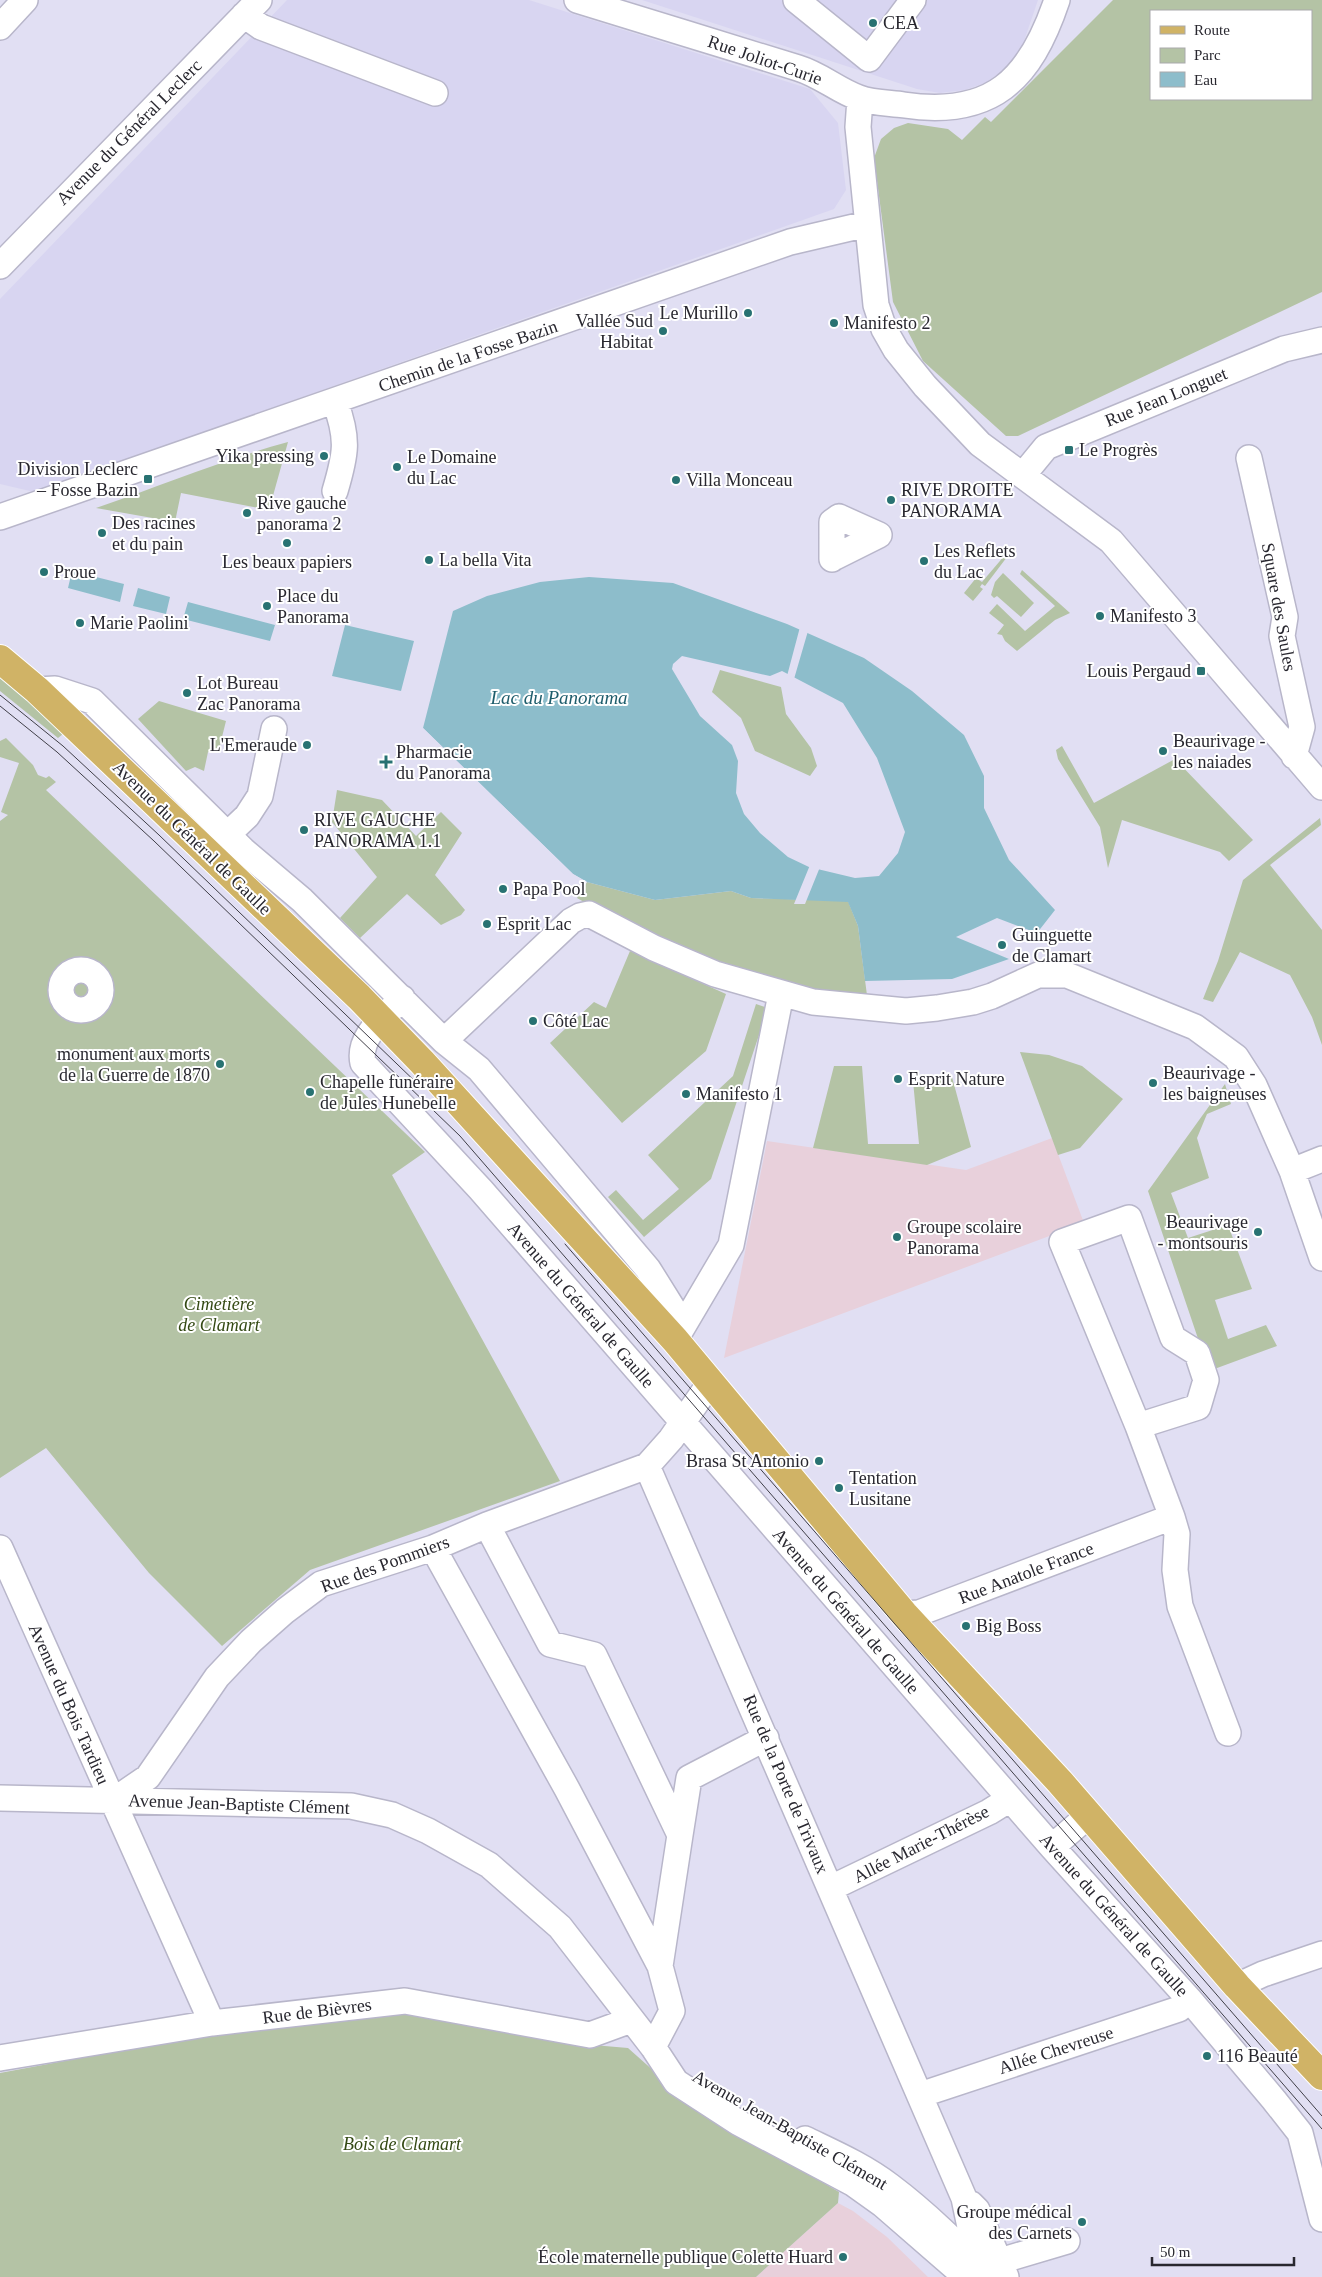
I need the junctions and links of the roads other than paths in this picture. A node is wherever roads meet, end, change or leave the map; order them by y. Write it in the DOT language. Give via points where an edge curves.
graph roads {
  1 [pos="26,0"];
  2 [pos="577,0"];
  3 [pos="796,0"];
  4 [pos="913,0"];
  5 [pos="1057,0"];
  6 [pos="251,7"];
  7 [pos="0,27"];
  8 [pos="435,93"];
  9 [pos="860,99"];
  10 [pos="867,224"];
  11 [pos="0,266"];
  12 [pos="1322,340"];
  13 [pos="335,402"];
  14 [pos="1249,458"];
  15 [pos="1023,475"];
  16 [pos="335,491"];
  17 [pos="0,516"];
  18 [pos="0,659"];
  19 [pos="37,690"];
  20 [pos="274,728"];
  21 [pos="1294,756"];
  22 [pos="1322,787"];
  23 [pos="227,835"];
  24 [pos="781,994"];
  25 [pos="402,998"];
  26 [pos="382,1020"];
  27 [pos="444,1040"];
  28 [pos="1322,1159"];
  29 [pos="1292,1171"];
  30 [pos="1322,1258"];
  31 [pos="675,1340"];
  32 [pos="710,1383"];
  33 [pos="682,1422"];
  34 [pos="1138,1426"];
  35 [pos="648,1466"];
  36 [pos="1172,1517"];
  37 [pos="487,1526"];
  38 [pos="0,1548"];
  39 [pos="433,1548"];
  40 [pos="904,1614"];
  41 [pos="1228,1733"];
  42 [pos="766,1738"];
  43 [pos="0,1798"];
  44 [pos="1010,1799"];
  45 [pos="113,1800"];
  46 [pos="1089,1816"];
  47 [pos="680,1835"];
  48 [pos="1052,1847"];
  49 [pos="831,1888"];
  50 [pos="1322,1954"];
  51 [pos="660,1966"];
  52 [pos="1237,1986"];
  53 [pos="1189,1999"];
  54 [pos="631,2020"];
  55 [pos="212,2024"];
  56 [pos="654,2047"];
  57 [pos="0,2058"];
  58 [pos="1322,2076"];
  59 [pos="920,2095"];
  60 [pos="964,2198"];
  61 [pos="1322,2219"];
  62 [pos="1067,2241"];
  63 [pos="967,2270"];
  64 [pos="998,2272"];
  1 -- 7 [label="street"];
  2 -- 9 [label="street, Rue Joliot-Curie" via="816,74"];
  3 -- 4 [label="street" via="869,58"];
  5 -- 9 [label="street" via="1038,47 1022,70 1011,83 985,98 949,108"];
  6 -- 8 [label="street" via="261,27"];
  6 -- 11 [label="street, Avenue du Général Leclerc"];
  9 -- 10 [label="street" via="858,127"];
  10 -- 13 [label="street, Chemin de la Fosse Bazin" via="790,242"];
  10 -- 15 [label="street" via="876,305 896,350 980,444"];
  12 -- 15 [label="street, Rue Jean Longuet" via="1284,349 1046,447"];
  13 -- 16 [label="street" via="344,427 345,458"];
  13 -- 17 [label="street, Chemin de la Fosse Bazin"];
  14 -- 21 [label="street, Square des Saules" via="1285,617 1282,636 1302,727"];
  15 -- 21 [label="street" via="1111,541"];
  18 -- 19 [label="main road, Avenue du Général de Gaulle"];
  19 -- 23 [label="street" via="55,689 92,701"];
  19 -- 26 [label="main road, Avenue du Général de Gaulle"];
  20 -- 23 [label="street" via="260,796 247,816"];
  21 -- 22 [label="street"];
  23 -- 25 [label="street" via="302,900"];
  24 -- 27 [label="street" via="715,974 654,948 589,914 571,921"];
  24 -- 29 [label="street" via="833,1005 906,1011 973,1002 1038,975 1067,976 1195,1027 1236,1057 1254,1085"];
  24 -- 31 [label="street" via="732,1246"];
  25 -- 26 [label="street"];
  25 -- 27 [label="street"];
  26 -- 31 [label="main road, Avenue du Général de Gaulle"];
  26 -- 33 [label="street, Avenue du Général de Gaulle" via="364,1043 363,1063 481,1190"];
  27 -- 31 [label="street" via="479,1069 648,1269 673,1309"];
  28 -- 29 [label="street"];
  29 -- 30 [label="street"];
  31 -- 32 [label="main road, Avenue du Général de Gaulle"];
  32 -- 33 [label="street"];
  32 -- 40 [label="main road, Avenue du Général de Gaulle"];
  33 -- 35 [label="street"];
  33 -- 44 [label="street, Avenue du Général de Gaulle"];
  34 -- 34 [label="street" via="1062,1242 1129,1218 1173,1338 1197,1353 1206,1380 1198,1407"];
  34 -- 36 [label="street"];
  35 -- 37 [label="street, Rue des Pommiers"];
  35 -- 42 [label="street, Rue de la Porte de Trivaux"];
  36 -- 40 [label="street, Rue Anatole France" via="919,1613"];
  36 -- 41 [label="street" via="1177,1534 1175,1570 1180,1606"];
  37 -- 39 [label="street, Rue des Pommiers"];
  37 -- 47 [label="street" via="550,1644 594,1655"];
  38 -- 45 [label="street, Avenue du Bois Tardieu"];
  39 -- 45 [label="street, Rue des Pommiers" via="321,1584 285,1611 217,1677 148,1777"];
  39 -- 51 [label="street" via="562,1780"];
  40 -- 46 [label="main road, Avenue du Général de Gaulle"];
  42 -- 47 [label="street" via="689,1778"];
  42 -- 49 [label="street, Rue de la Porte de Trivaux"];
  43 -- 45 [label="street, Avenue Jean-Baptiste Clément"];
  44 -- 48 [label="street, Avenue du Général de Gaulle"];
  44 -- 49 [label="street, Allée Marie-Thérèse"];
  45 -- 54 [label="street, Avenue Jean-Baptiste Clément" via="351,1806 392,1815 489,1865 525,1894 560,1927"];
  45 -- 55 [label="street, Avenue du Bois Tardieu"];
  46 -- 48 [label="street"];
  46 -- 52 [label="main road, Avenue du Général de Gaulle"];
  47 -- 51 [label="street"];
  48 -- 53 [label="street, Avenue du Général de Gaulle"];
  49 -- 59 [label="street, Rue de la Porte de Trivaux"];
  50 -- 52 [label="street"];
  51 -- 56 [label="street" via="672,2011"];
  52 -- 58 [label="main road, Avenue du Général de Gaulle"];
  53 -- 59 [label="street, Allée Chevreuse" via="1179,2009"];
  53 -- 61 [label="street, Avenue du Général de Gaulle" via="1300,2133"];
  54 -- 55 [label="street, Rue de Bièvres" via="590,2035 405,2001"];
  54 -- 56 [label="street, Avenue Jean-Baptiste Clément"];
  55 -- 57 [label="street, Rue de Bièvres"];
  56 -- 63 [label="street, Avenue Jean-Baptiste Clément" via="676,2082 739,2123 854,2184"];
  59 -- 60 [label="street, Rue de la Porte de Trivaux"];
  60 -- 63 [label="street, Rue de la Porte de Trivaux" via="970,2227"];
  60 -- 64 [label="street, Rue de la Porte de Trivaux" via="977,2210"];
  62 -- 64 [label="street"];
  63 -- 64 [label="street, Avenue Jean-Baptiste Clément"];
}
